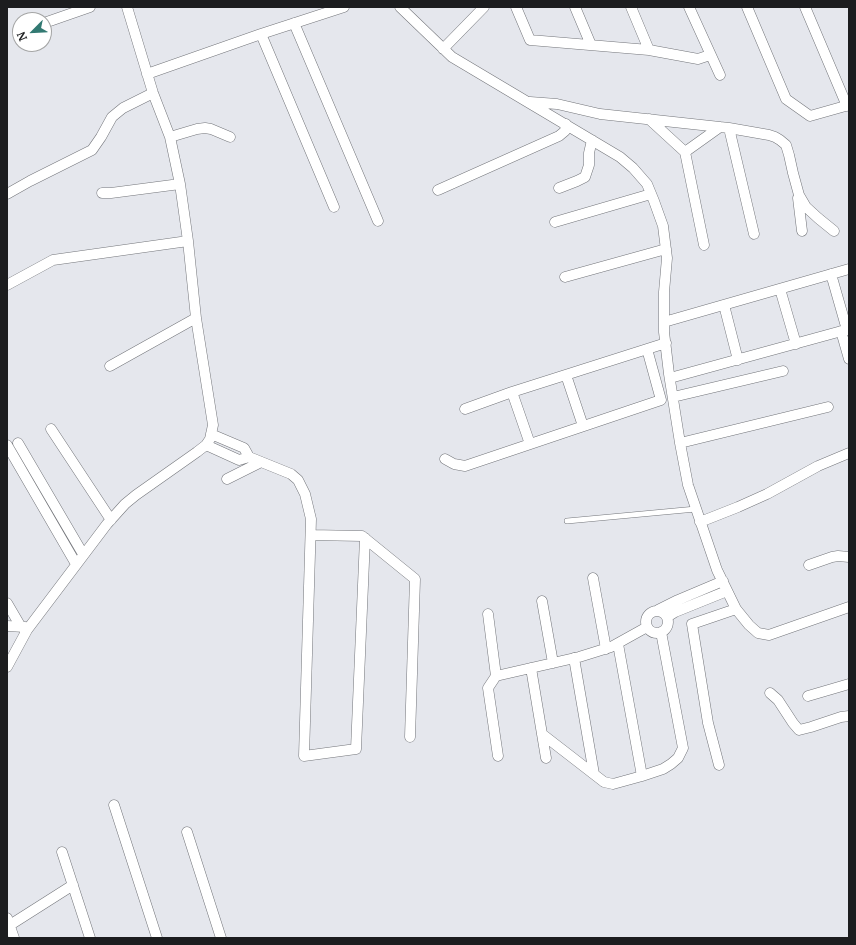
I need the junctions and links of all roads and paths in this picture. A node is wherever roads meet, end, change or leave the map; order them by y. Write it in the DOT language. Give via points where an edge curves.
graph roads {
  1 [pos="90,7"];
  2 [pos="127,7"];
  3 [pos="344,7"];
  4 [pos="400,7"];
  5 [pos="484,7"];
  6 [pos="516,7"];
  7 [pos="575,7"];
  8 [pos="631,7"];
  9 [pos="689,7"];
  10 [pos="747,7"];
  11 [pos="804,7"];
  12 [pos="52,20"];
  13 [pos="294,23"];
  14 [pos="261,34"];
  15 [pos="591,45"];
  16 [pos="443,49"];
  17 [pos="649,50"];
  18 [pos="710,55"];
  19 [pos="147,74"];
  20 [pos="720,75"];
  21 [pos="153,94"];
  22 [pos="527,102"];
  23 [pos="848,106"];
  24 [pos="649,119"];
  25 [pos="566,124"];
  26 [pos="725,128"];
  27 [pos="170,137"];
  28 [pos="230,137"];
  29 [pos="592,140"];
  30 [pos="685,152"];
  31 [pos="180,184"];
  32 [pos="559,188"];
  33 [pos="438,190"];
  34 [pos="798,190"];
  35 [pos="102,193"];
  36 [pos="7,194"];
  37 [pos="651,194"];
  38 [pos="334,207"];
  39 [pos="378,221"];
  40 [pos="555,222"];
  41 [pos="802,231"];
  42 [pos="834,231"];
  43 [pos="754,234"];
  44 [pos="188,242"];
  45 [pos="704,245"];
  46 [pos="666,249"];
  47 [pos="849,269"];
  48 [pos="831,274"];
  49 [pos="565,277"];
  50 [pos="7,285"];
  51 [pos="780,289"];
  52 [pos="724,305"];
  53 [pos="196,318"];
  54 [pos="664,322"];
  55 [pos="846,330"];
  56 [pos="666,343"];
  57 [pos="796,344"];
  58 [pos="647,349"];
  59 [pos="849,359"];
  60 [pos="738,360"];
  61 [pos="110,366"];
  62 [pos="783,371"];
  63 [pos="566,375"];
  64 [pos="670,378"];
  65 [pos="512,392"];
  66 [pos="673,397"];
  67 [pos="828,407"];
  68 [pos="465,409"];
  69 [pos="583,426"];
  70 [pos="51,429"];
  71 [pos="211,434"];
  72 [pos="18,443"];
  73 [pos="680,443"];
  74 [pos="530,444"];
  75 [pos="7,445"];
  76 [pos="206,445"];
  77 [pos="849,453"];
  78 [pos="249,457"];
  79 [pos="444,459"];
  80 [pos="261,462"];
  81 [pos="227,479"];
  82 [pos="696,508"];
  83 [pos="111,520"];
  84 [pos="567,521"];
  85 [pos="700,522"];
  86 [pos="311,535"];
  87 [pos="365,538"];
  88 [pos="84,554"];
  89 [pos="849,557"];
  90 [pos="76,564"];
  91 [pos="809,565"];
  92 [pos="593,578"];
  93 [pos="723,581"];
  94 [pos="727,591"];
  95 [pos="542,601"];
  96 [pos="7,603"];
  97 [pos="849,607"];
  98 [pos="736,609"];
  99 [pos="658,610"];
  100 [pos="488,614"];
  101 [pos="667,617"];
  102 [pos="7,626"];
  103 [pos="25,627"];
  104 [pos="647,627"];
  105 [pos="661,632"];
  106 [pos="618,644"];
  107 [pos="606,649"];
  108 [pos="574,658"];
  109 [pos="553,663"];
  110 [pos="7,667"];
  111 [pos="531,668"];
  112 [pos="496,676"];
  113 [pos="849,684"];
  114 [pos="770,693"];
  115 [pos="808,696"];
  116 [pos="849,716"];
  117 [pos="542,734"];
  118 [pos="410,737"];
  119 [pos="498,756"];
  120 [pos="546,758"];
  121 [pos="719,765"];
  122 [pos="594,774"];
  123 [pos="642,776"];
  124 [pos="114,805"];
  125 [pos="187,832"];
  126 [pos="62,852"];
  127 [pos="73,885"];
  128 [pos="8,922"];
  129 [pos="14,938"];
  130 [pos="90,938"];
  131 [pos="157,938"];
  132 [pos="221,938"];
  1 -- 12 [label="street"];
  2 -- 19 [label="street"];
  3 -- 13 [label="street"];
  4 -- 16 [label="street"];
  5 -- 16 [label="street"];
  6 -- 15 [label="street" via="530,40"];
  7 -- 15 [label="street"];
  8 -- 17 [label="street"];
  9 -- 18 [label="street"];
  10 -- 23 [label="street" via="786,99 810,116"];
  11 -- 23 [label="street"];
  13 -- 14 [label="street"];
  13 -- 39 [label="street"];
  14 -- 19 [label="street"];
  14 -- 38 [label="street"];
  15 -- 17 [label="street"];
  16 -- 22 [label="street"];
  17 -- 18 [label="street" via="698,59"];
  18 -- 20 [label="street"];
  19 -- 21 [label="street"];
  21 -- 27 [label="street"];
  21 -- 36 [label="street" via="123,108 112,117 92,150"];
  22 -- 24 [label="street" via="557,104 600,114"];
  22 -- 25 [label="street"];
  24 -- 26 [label="street"];
  24 -- 30 [label="street"];
  25 -- 29 [label="street"];
  25 -- 33 [label="street" via="565,131 560,136"];
  26 -- 30 [label="street"];
  26 -- 34 [label="street" via="769,135 783,142"];
  26 -- 43 [label="street"];
  27 -- 28 [label="street" via="205,128"];
  27 -- 31 [label="street"];
  29 -- 32 [label="street" via="585,176 577,182"];
  29 -- 37 [label="street" via="633,168 647,184"];
  30 -- 45 [label="street"];
  31 -- 35 [label="street"];
  31 -- 44 [label="street"];
  34 -- 41 [label="street"];
  34 -- 42 [label="street" via="806,207"];
  37 -- 40 [label="street"];
  37 -- 46 [label="street" via="663,226"];
  44 -- 50 [label="street" via="53,260"];
  44 -- 53 [label="street"];
  46 -- 49 [label="street"];
  46 -- 54 [label="street" via="668,258"];
  47 -- 48 [label="street"];
  48 -- 51 [label="street"];
  48 -- 55 [label="street"];
  51 -- 52 [label="street"];
  51 -- 57 [label="street"];
  52 -- 54 [label="street"];
  52 -- 60 [label="street"];
  53 -- 61 [label="street"];
  53 -- 71 [label="street" via="213,425"];
  54 -- 56 [label="street"];
  55 -- 57 [label="street"];
  55 -- 59 [label="street"];
  56 -- 58 [label="street"];
  56 -- 64 [label="street"];
  57 -- 60 [label="street"];
  58 -- 63 [label="street"];
  58 -- 69 [label="street" via="661,400"];
  60 -- 64 [label="street"];
  62 -- 66 [label="street"];
  63 -- 65 [label="street"];
  63 -- 69 [label="street"];
  64 -- 66 [label="street"];
  65 -- 68 [label="street"];
  65 -- 74 [label="street"];
  66 -- 73 [label="street"];
  67 -- 73 [label="street"];
  69 -- 74 [label="street"];
  70 -- 83 [label="street"];
  71 -- 76 [label="street"];
  71 -- 78 [label="street" via="244,448"];
  72 -- 88 [label="street"];
  73 -- 82 [label="street" via="688,485"];
  74 -- 79 [label="street" via="465,466"];
  75 -- 90 [label="street"];
  76 -- 78 [label="street" via="239,460"];
  76 -- 83 [label="street" via="136,495"];
  77 -- 85 [label="street" via="738,507"];
  78 -- 80 [label="street"];
  80 -- 81 [label="street"];
  80 -- 86 [label="street" via="291,474 298,480 305,494 311,519"];
  82 -- 84 [label="lane"];
  82 -- 85 [label="street"];
  83 -- 88 [label="street"];
  85 -- 93 [label="street"];
  86 -- 87 [label="street"];
  86 -- 87 [label="street" via="304,756 356,749"];
  87 -- 118 [label="street" via="415,579"];
  88 -- 90 [label="street"];
  89 -- 91 [label="street" via="832,557"];
  90 -- 103 [label="street"];
  92 -- 107 [label="street"];
  93 -- 94 [label="street"];
  93 -- 99 [label="street"];
  94 -- 98 [label="street"];
  94 -- 101 [label="street"];
  95 -- 109 [label="street"];
  96 -- 103 [label="street"];
  97 -- 98 [label="street" via="769,635 758,633"];
  98 -- 121 [label="street" via="692,624 708,723"];
  99 -- 101 [label="street"];
  99 -- 104 [label="street" via="648,615"];
  100 -- 112 [label="street"];
  101 -- 105 [label="street" via="668,624"];
  102 -- 103 [label="street"];
  103 -- 110 [label="street"];
  104 -- 105 [label="street" via="651,631"];
  104 -- 106 [label="street"];
  105 -- 123 [label="street" via="683,748 671,764"];
  106 -- 107 [label="street"];
  106 -- 123 [label="street"];
  107 -- 108 [label="street"];
  108 -- 109 [label="street"];
  108 -- 122 [label="street"];
  109 -- 111 [label="street"];
  111 -- 112 [label="street"];
  111 -- 117 [label="street"];
  112 -- 119 [label="street" via="488,688"];
  113 -- 115 [label="street"];
  114 -- 116 [label="street" via="799,730"];
  117 -- 120 [label="street"];
  117 -- 122 [label="street"];
  122 -- 123 [label="street" via="604,782 613,784"];
  124 -- 131 [label="street"];
  125 -- 132 [label="street"];
  126 -- 127 [label="street"];
  127 -- 128 [label="street"];
  127 -- 130 [label="street"];
  128 -- 129 [label="street"];
}
